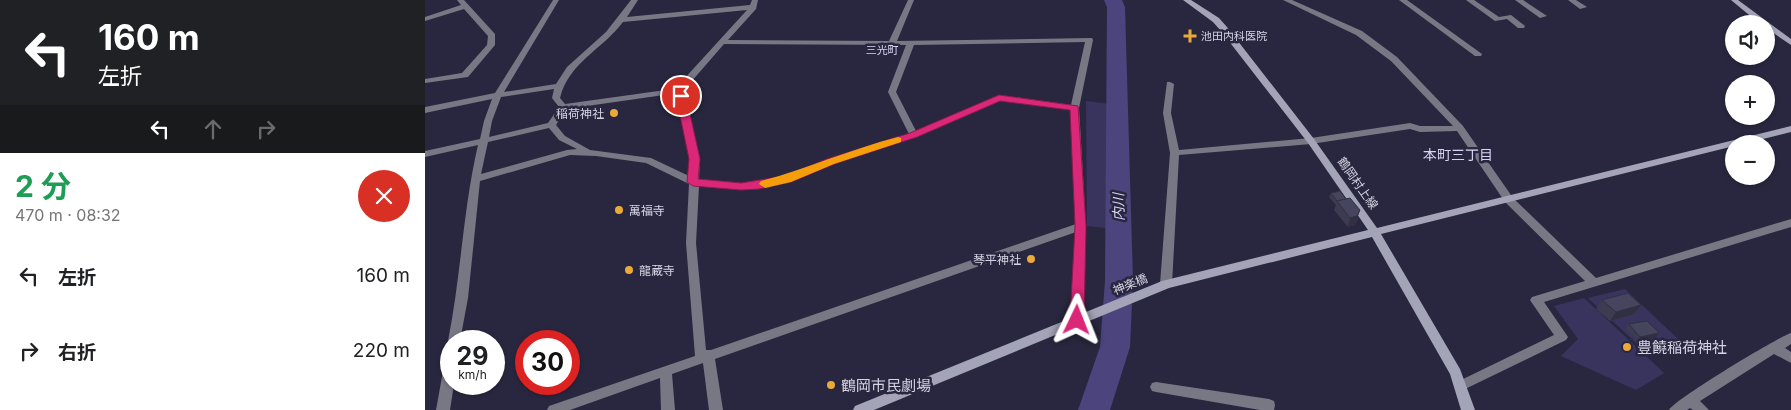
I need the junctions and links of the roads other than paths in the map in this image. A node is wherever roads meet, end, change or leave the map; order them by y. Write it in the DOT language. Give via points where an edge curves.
graph roads {
  1 [pos="475,0"];
  2 [pos="556,0"];
  3 [pos="636,0"];
  4 [pos="911,0"];
  5 [pos="1186,0"];
  6 [pos="1286,0"];
  7 [pos="1402,0"];
  8 [pos="1469,0"];
  9 [pos="1518,0"];
  10 [pos="1571,0"];
  11 [pos="1734,0"];
  12 [pos="463,3"];
  13 [pos="754,3"];
  14 [pos="1583,7"];
  15 [pos="1754,15"];
  16 [pos="1543,16"];
  17 [pos="425,19"];
  18 [pos="620,20"];
  19 [pos="1521,26"];
  20 [pos="1775,31"];
  21 [pos="721,42"];
  22 [pos="892,43"];
  23 [pos="911,43"];
  24 [pos="1791,43"];
  25 [pos="1478,54"];
  26 [pos="425,81"];
  27 [pos="1170,84"];
  28 [pos="558,86"];
  29 [pos="683,90"];
  30 [pos="498,94"];
  31 [pos="563,108"];
  32 [pos="1075,108"];
  33 [pos="425,110"];
  34 [pos="551,125"];
  35 [pos="1460,128"];
  36 [pos="1791,129"];
  37 [pos="914,135"];
  38 [pos="483,141"];
  39 [pos="1311,141"];
  40 [pos="596,152"];
  41 [pos="1175,153"];
  42 [pos="425,154"];
  43 [pos="475,179"];
  44 [pos="693,182"];
  45 [pos="1509,200"];
  46 [pos="1791,223"];
  47 [pos="1081,226"];
  48 [pos="1375,233"];
  49 [pos="1594,283"];
  50 [pos="1166,284"];
  51 [pos="1077,320"];
  52 [pos="456,330"];
  53 [pos="1791,338"];
  54 [pos="1775,347"];
  55 [pos="705,356"];
  56 [pos="1791,358"];
  57 [pos="666,371"];
  58 [pos="1461,386"];
  59 [pos="1156,387"];
  60 [pos="445,395"];
  61 [pos="1690,400"];
  62 [pos="1469,408"];
  63 [pos="443,410"];
  64 [pos="554,410"];
  65 [pos="668,410"];
  66 [pos="717,410"];
  67 [pos="860,410"];
  68 [pos="1267,410"];
  69 [pos="1676,410"];
  70 [pos="1702,410"];
  1 -- 12 [label="street"];
  2 -- 30 [label="street"];
  3 -- 18 [label="street"];
  4 -- 22 [label="street"];
  5 -- 39 [label="street, 鶴岡村上線" via="1216,20"];
  6 -- 35 [label="street" via="1359,33 1394,60"];
  7 -- 25 [label="street"];
  8 -- 19 [label="street" via="1498,19 1509,17"];
  9 -- 16 [label="street"];
  10 -- 14 [label="street"];
  11 -- 15 [label="street"];
  12 -- 17 [label="street"];
  12 -- 26 [label="street" via="492,36 491,45 465,75"];
  13 -- 18 [label="street"];
  13 -- 21 [label="street"];
  18 -- 28 [label="street" via="593,50 570,66"];
  20 -- 24 [label="street"];
  21 -- 22 [label="street"];
  21 -- 29 [label="street"];
  22 -- 23 [label="street"];
  23 -- 32 [label="street" via="1089,40"];
  23 -- 37 [label="street" via="891,92"];
  27 -- 41 [label="street" via="1167,113"];
  28 -- 30 [label="street"];
  28 -- 31 [label="street" via="556,98"];
  29 -- 31 [label="street"];
  29 -- 44 [label="street" via="681,96 695,159"];
  30 -- 33 [label="street"];
  30 -- 38 [label="street"];
  31 -- 34 [label="street"];
  32 -- 37 [label="street" via="999,98"];
  32 -- 47 [label="street"];
  34 -- 38 [label="street"];
  34 -- 40 [label="street" via="562,138 578,148"];
  35 -- 39 [label="street" via="1419,129 1410,126"];
  35 -- 45 [label="street"];
  36 -- 45 [label="street, 神楽橋"];
  37 -- 44 [label="street" via="787,179 759,185"];
  38 -- 42 [label="street"];
  38 -- 43 [label="street"];
  39 -- 41 [label="street"];
  39 -- 48 [label="street, 鶴岡村上線"];
  40 -- 43 [label="street" via="570,152"];
  40 -- 44 [label="street" via="648,160"];
  41 -- 50 [label="street"];
  43 -- 52 [label="street"];
  44 -- 55 [label="street" via="691,243"];
  45 -- 48 [label="street, 神楽橋"];
  45 -- 49 [label="street"];
  46 -- 49 [label="street"];
  47 -- 51 [label="street"];
  47 -- 55 [label="street"];
  48 -- 50 [label="street, 神楽橋"];
  48 -- 58 [label="street, 鶴岡村上線"];
  49 -- 58 [label="street" via="1536,300 1562,337"];
  50 -- 51 [label="street, 神楽橋"];
  51 -- 67 [label="street, 神楽橋"];
  53 -- 54 [label="street"];
  54 -- 56 [label="street"];
  54 -- 61 [label="street"];
  55 -- 57 [label="street"];
  55 -- 66 [label="street"];
  57 -- 64 [label="street"];
  57 -- 65 [label="street"];
  58 -- 62 [label="street, 鶴岡村上線"];
  59 -- 68 [label="street" via="1269,404"];
  60 -- 63 [label="street"];
  61 -- 69 [label="street"];
  61 -- 70 [label="street"];
}
